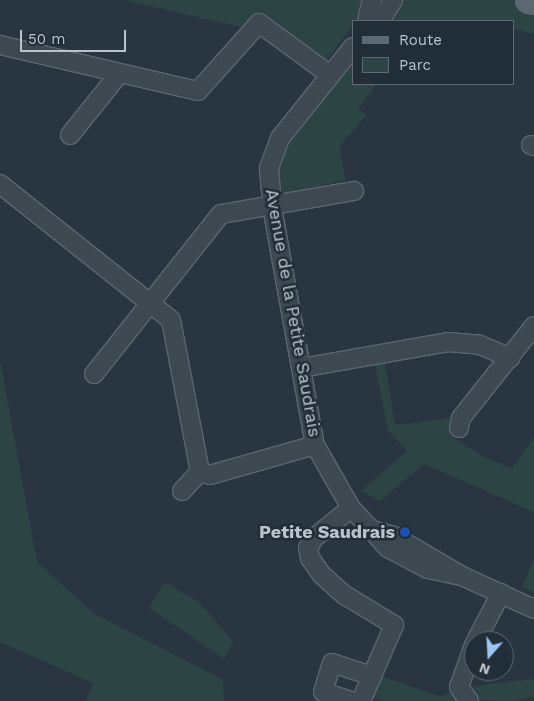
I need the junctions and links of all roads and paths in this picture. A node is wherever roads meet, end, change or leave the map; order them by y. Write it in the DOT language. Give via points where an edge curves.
graph roads {
  1 [pos="372,0"];
  2 [pos="393,0"];
  3 [pos="529,0"];
  4 [pos="534,1"];
  5 [pos="367,20"];
  6 [pos="381,20"];
  7 [pos="0,45"];
  8 [pos="352,48"];
  9 [pos="119,74"];
  10 [pos="330,75"];
  11 [pos="70,135"];
  12 [pos="0,184"];
  13 [pos="354,190"];
  14 [pos="272,207"];
  15 [pos="149,302"];
  16 [pos="534,326"];
  17 [pos="510,358"];
  18 [pos="301,368"];
  19 [pos="94,374"];
  20 [pos="460,428"];
  21 [pos="315,445"];
  22 [pos="200,472"];
  23 [pos="182,491"];
  24 [pos="351,508"];
  25 [pos="500,593"];
  26 [pos="534,609"];
  27 [pos="481,631"];
  28 [pos="464,673"];
  29 [pos="372,676"];
  30 [pos="352,701"];
  31 [pos="361,701"];
  32 [pos="469,701"];
  1 -- 5 [label="street"];
  2 -- 6 [label="street"];
  3 -- 4 [label="main road"];
  7 -- 9 [label="street"];
  8 -- 10 [label="street, Avenue de la Petite Saudrais"];
  9 -- 10 [label="street" via="198,91 259,23"];
  9 -- 11 [label="street"];
  10 -- 14 [label="street, Avenue de la Petite Saudrais" via="280,138 269,169"];
  12 -- 15 [label="street"];
  13 -- 14 [label="street"];
  14 -- 15 [label="street" via="221,214"];
  14 -- 18 [label="street, Avenue de la Petite Saudrais"];
  15 -- 19 [label="street"];
  15 -- 22 [label="street" via="171,320"];
  16 -- 17 [label="street"];
  17 -- 18 [label="street" via="480,345 448,342"];
  17 -- 20 [label="street" via="461,418"];
  18 -- 21 [label="street, Avenue de la Petite Saudrais"];
  21 -- 22 [label="street" via="210,475"];
  21 -- 24 [label="street, Avenue de la Petite Saudrais"];
  22 -- 23 [label="street"];
  24 -- 25 [label="street, Avenue de la Petite Saudrais" via="371,530 403,541 462,576"];
  24 -- 29 [label="street" via="314,538 308,548 310,558 322,576 343,594 394,625"];
  25 -- 26 [label="street, Avenue de la Petite Saudrais"];
  25 -- 27 [label="street"];
  28 -- 32 [label="street" via="459,687"];
  29 -- 30 [label="street" via="332,663 323,692"];
  29 -- 31 [label="street"];
}
